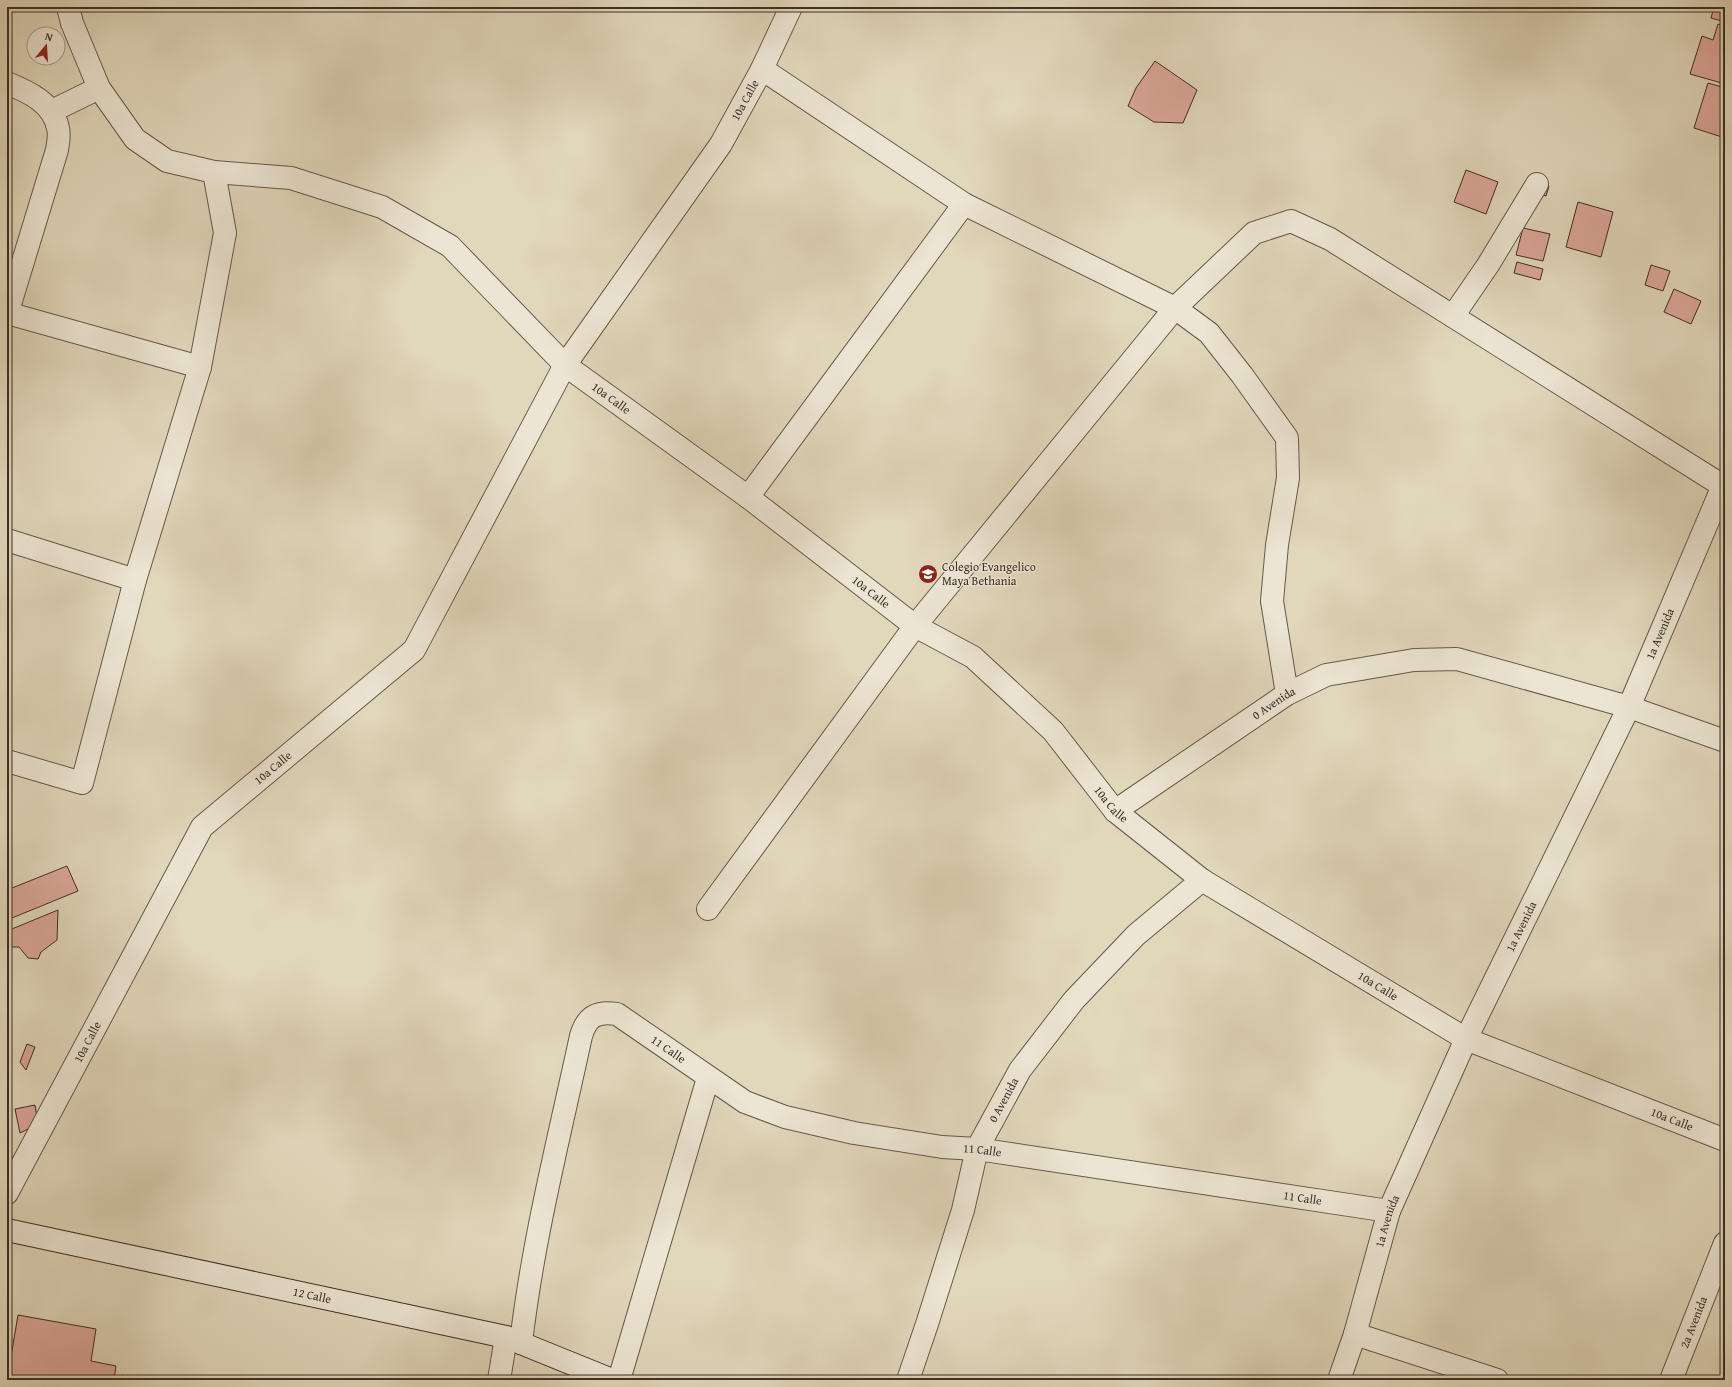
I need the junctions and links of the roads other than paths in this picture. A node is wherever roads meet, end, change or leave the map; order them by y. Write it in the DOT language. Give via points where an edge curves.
graph roads {
  1 [pos="68,7"];
  2 [pos="791,7"];
  3 [pos="762,68"];
  4 [pos="7,83"];
  5 [pos="99,88"];
  6 [pos="52,111"];
  7 [pos="214,172"];
  8 [pos="1537,184"];
  9 [pos="964,204"];
  10 [pos="1175,308"];
  11 [pos="7,313"];
  12 [pos="1453,316"];
  13 [pos="565,365"];
  14 [pos="200,367"];
  15 [pos="1724,483"];
  16 [pos="748,496"];
  17 [pos="7,540"];
  18 [pos="135,580"];
  19 [pos="915,626"];
  20 [pos="1287,694"];
  21 [pos="1630,706"];
  22 [pos="1725,741"];
  23 [pos="7,761"];
  24 [pos="1115,811"];
  25 [pos="1202,880"];
  26 [pos="708,909"];
  27 [pos="1466,1039"];
  28 [pos="708,1078"];
  29 [pos="1725,1140"];
  30 [pos="977,1149"];
  31 [pos="7,1193"];
  32 [pos="1389,1211"];
  33 [pos="7,1230"];
  34 [pos="1725,1243"];
  35 [pos="1355,1334"];
  36 [pos="514,1340"];
  37 [pos="499,1380"];
  38 [pos="612,1380"];
  39 [pos="619,1380"];
  40 [pos="908,1380"];
  41 [pos="1339,1380"];
  42 [pos="1497,1380"];
  43 [pos="1671,1380"];
  1 -- 5 [label="street" via="72,24"];
  2 -- 3 [label="street, 10a Calle"];
  3 -- 9 [label="street"];
  3 -- 13 [label="street, 10a Calle" via="720,144"];
  4 -- 6 [label="street" via="30,92"];
  5 -- 6 [label="street"];
  5 -- 7 [label="street" via="136,139 167,161"];
  6 -- 11 [label="street" via="59,129 57,150"];
  7 -- 13 [label="street" via="291,178 382,207 450,246"];
  7 -- 14 [label="street" via="225,233"];
  8 -- 12 [label="street" via="1488,266"];
  9 -- 10 [label="street"];
  9 -- 16 [label="street"];
  10 -- 12 [label="street" via="1254,233 1291,221 1330,239"];
  10 -- 19 [label="street"];
  10 -- 20 [label="street" via="1209,333 1287,438 1288,478 1277,545 1272,601"];
  11 -- 14 [label="street"];
  12 -- 15 [label="street"];
  13 -- 16 [label="street, 10a Calle"];
  13 -- 31 [label="street, 10a Calle" via="414,650 202,827"];
  14 -- 18 [label="street"];
  15 -- 21 [label="street, 1a Avenida"];
  16 -- 19 [label="street, 10a Calle"];
  17 -- 18 [label="street"];
  18 -- 23 [label="street" via="82,783"];
  19 -- 24 [label="street, 10a Calle" via="973,658 1054,731"];
  19 -- 26 [label="street"];
  20 -- 21 [label="street, 0 Avenida" via="1326,675 1414,660 1457,659"];
  20 -- 24 [label="street, 0 Avenida"];
  21 -- 22 [label="street, 0 Avenida"];
  21 -- 27 [label="street, 1a Avenida"];
  24 -- 25 [label="street, 10a Calle"];
  25 -- 27 [label="street, 10a Calle"];
  25 -- 30 [label="street, 0 Avenida" via="1136,935 1074,1000 1020,1070"];
  27 -- 29 [label="street, 10a Calle"];
  27 -- 32 [label="street, 1a Avenida"];
  28 -- 30 [label="street, 11 Calle" via="744,1102 785,1117 854,1133 942,1147"];
  28 -- 36 [label="street, 11 Calle" via="618,1014 605,1012 592,1017 584,1026"];
  28 -- 39 [label="street"];
  30 -- 32 [label="street, 11 Calle"];
  30 -- 40 [label="street, 0 Avenida" via="963,1210"];
  32 -- 35 [label="street, 1a Avenida"];
  33 -- 36 [label="street, 12 Calle"];
  34 -- 43 [label="street, 2a Avenida"];
  35 -- 41 [label="street, 1a Avenida"];
  35 -- 42 [label="street"];
  36 -- 37 [label="street"];
  36 -- 38 [label="street, 12 Calle"];
}
